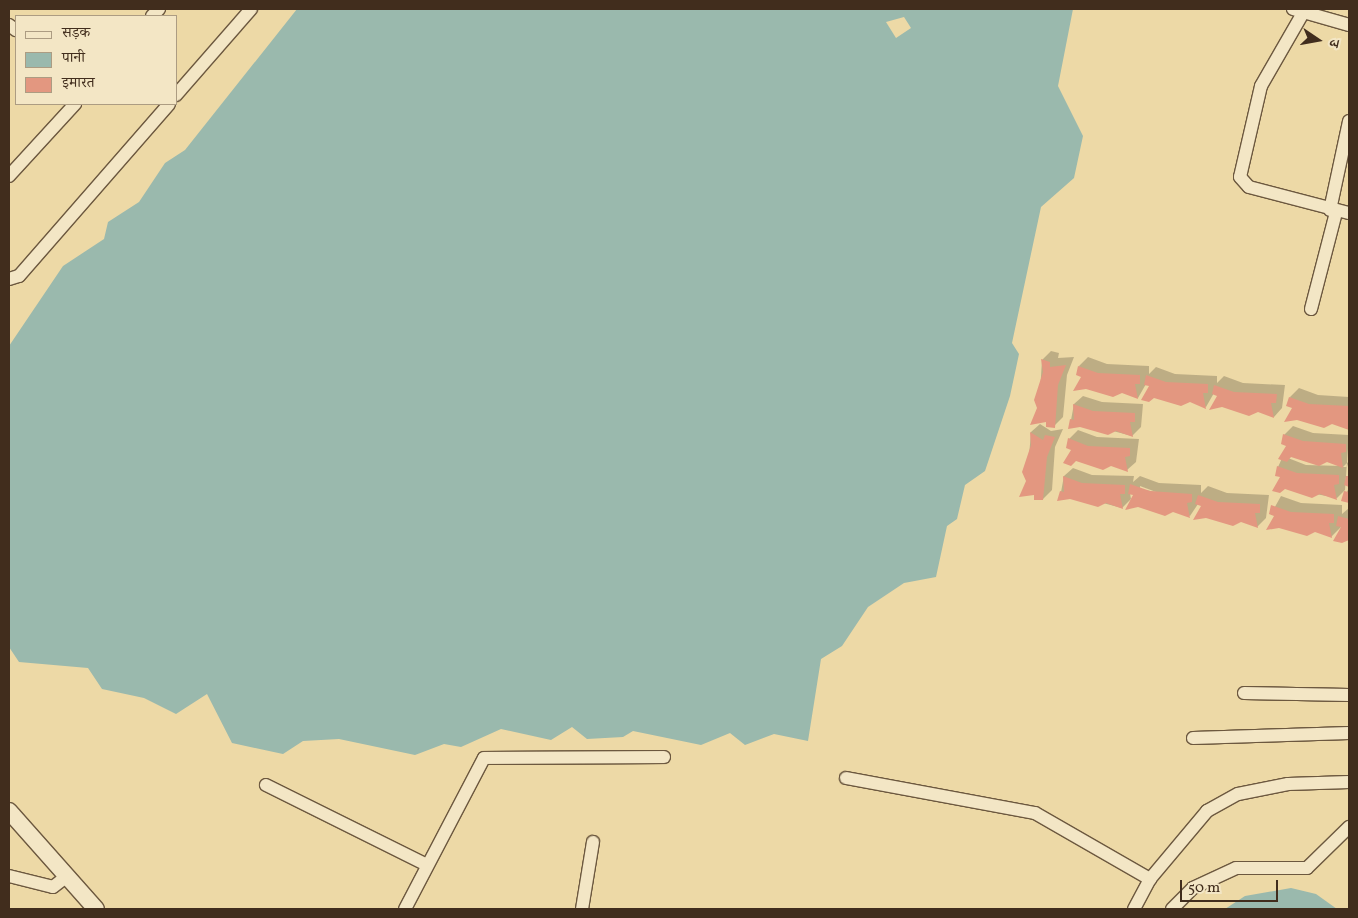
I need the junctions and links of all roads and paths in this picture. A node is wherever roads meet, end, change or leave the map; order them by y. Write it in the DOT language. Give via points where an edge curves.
graph roads {
  1 [pos="251,9"];
  2 [pos="1298,11"];
  3 [pos="1349,25"];
  4 [pos="178,93"];
  5 [pos="75,105"];
  6 [pos="168,105"];
  7 [pos="1349,121"];
  8 [pos="9,176"];
  9 [pos="1333,211"];
  10 [pos="1349,213"];
  11 [pos="9,279"];
  12 [pos="1311,309"];
  13 [pos="1244,693"];
  14 [pos="1349,695"];
  15 [pos="1349,733"];
  16 [pos="1194,738"];
  17 [pos="664,757"];
  18 [pos="846,778"];
  19 [pos="1349,782"];
  20 [pos="266,785"];
  21 [pos="10,819"];
  22 [pos="1349,827"];
  23 [pos="593,842"];
  24 [pos="427,865"];
  25 [pos="9,876"];
  26 [pos="67,876"];
  27 [pos="1150,879"];
  28 [pos="96,909"];
  29 [pos="405,909"];
  30 [pos="582,909"];
  31 [pos="1134,909"];
  32 [pos="1172,909"];
  1 -- 4 [label="street"];
  2 -- 3 [label="street"];
  2 -- 9 [label="street" via="1261,86 1240,177 1249,186"];
  5 -- 8 [label="street"];
  6 -- 11 [label="street" via="19,276"];
  7 -- 9 [label="street"];
  9 -- 10 [label="street"];
  9 -- 12 [label="street"];
  13 -- 14 [label="street"];
  15 -- 16 [label="street"];
  17 -- 24 [label="street" via="484,758"];
  18 -- 27 [label="street" via="1035,813"];
  19 -- 27 [label="street" via="1288,784 1238,794 1207,811"];
  20 -- 24 [label="street"];
  21 -- 26 [label="street"];
  22 -- 32 [label="street" via="1307,868 1236,868 1193,888"];
  23 -- 30 [label="street"];
  24 -- 29 [label="street"];
  25 -- 26 [label="street" via="53,887"];
  26 -- 28 [label="street"];
  27 -- 31 [label="street"];
}
